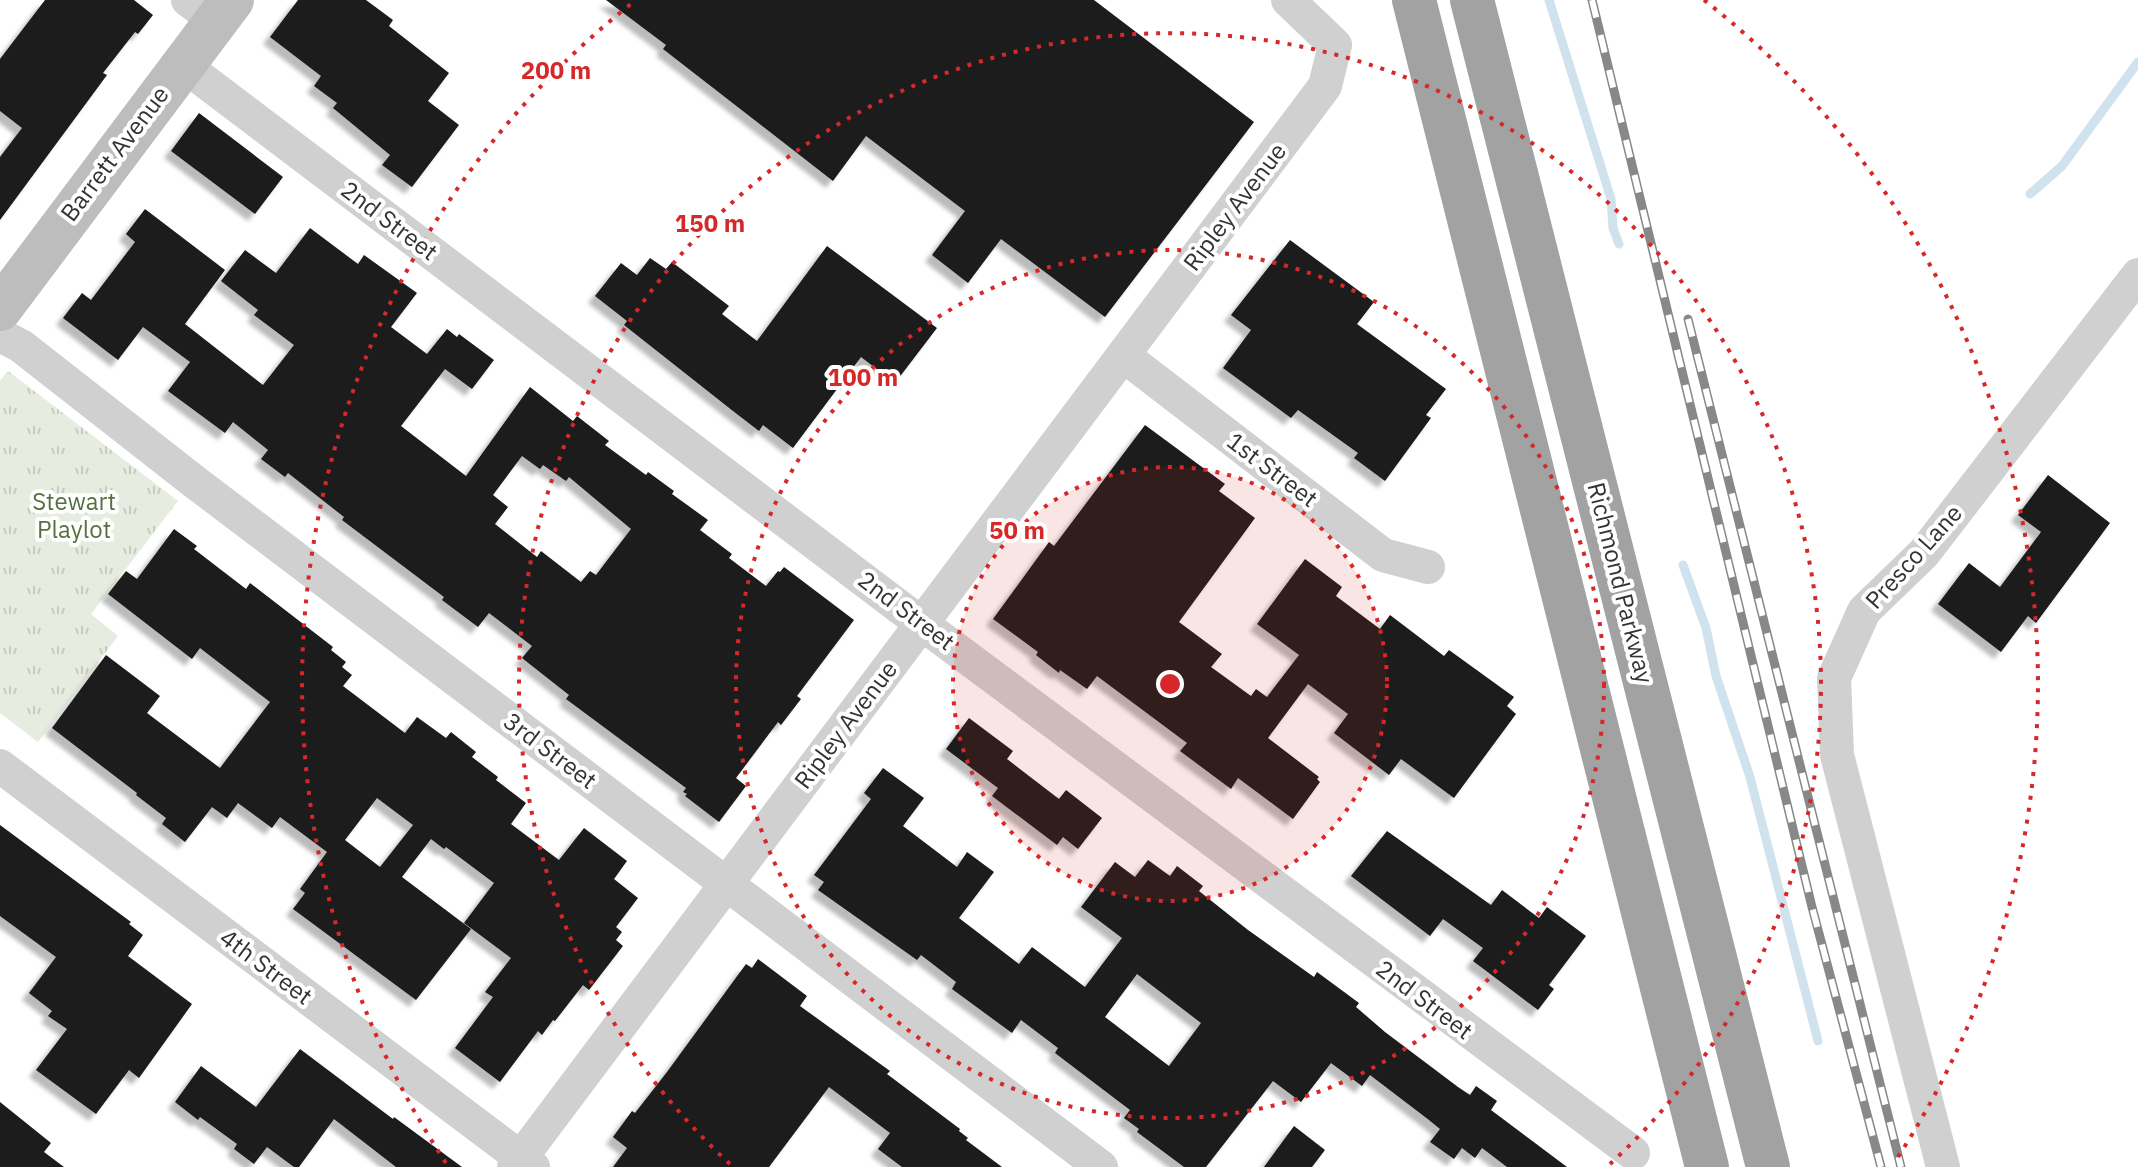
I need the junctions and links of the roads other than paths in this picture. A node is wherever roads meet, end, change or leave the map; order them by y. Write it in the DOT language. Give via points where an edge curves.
graph roads {
  1 [pos="1288,0"];
  2 [pos="1414,0"];
  3 [pos="1472,0"];
  4 [pos="212,7"];
  5 [pos="182,64"];
  6 [pos="2138,275"];
  7 [pos="0,309"];
  8 [pos="0,335"];
  9 [pos="1124,356"];
  10 [pos="1428,567"];
  11 [pos="922,624"];
  12 [pos="0,766"];
  13 [pos="726,884"];
  14 [pos="1633,1153"];
  15 [pos="522,1164"];
  16 [pos="1101,1167"];
  17 [pos="1707,1167"];
  18 [pos="1768,1167"];
  19 [pos="1943,1167"];
  1 -- 9 [label="street, Ripley Avenue" via="1335,45 1325,86"];
  2 -- 17 [label="highway"];
  3 -- 18 [label="highway, Richmond Parkway"];
  4 -- 5 [label="main road, Barrett Avenue"];
  5 -- 7 [label="main road, Barrett Avenue"];
  5 -- 11 [label="street, 2nd Street"];
  6 -- 19 [label="street, Presco Lane" via="1924,553 1864,611 1834,678 1837,755"];
  8 -- 13 [label="street, 3rd Street"];
  9 -- 10 [label="street, 1st Street" via="1383,555"];
  9 -- 11 [label="street, Ripley Avenue"];
  11 -- 13 [label="street, Ripley Avenue"];
  11 -- 14 [label="street, 2nd Street"];
  12 -- 15 [label="street, 4th Street"];
  13 -- 15 [label="street, Ripley Avenue"];
  13 -- 16 [label="street, 3rd Street"];
}
